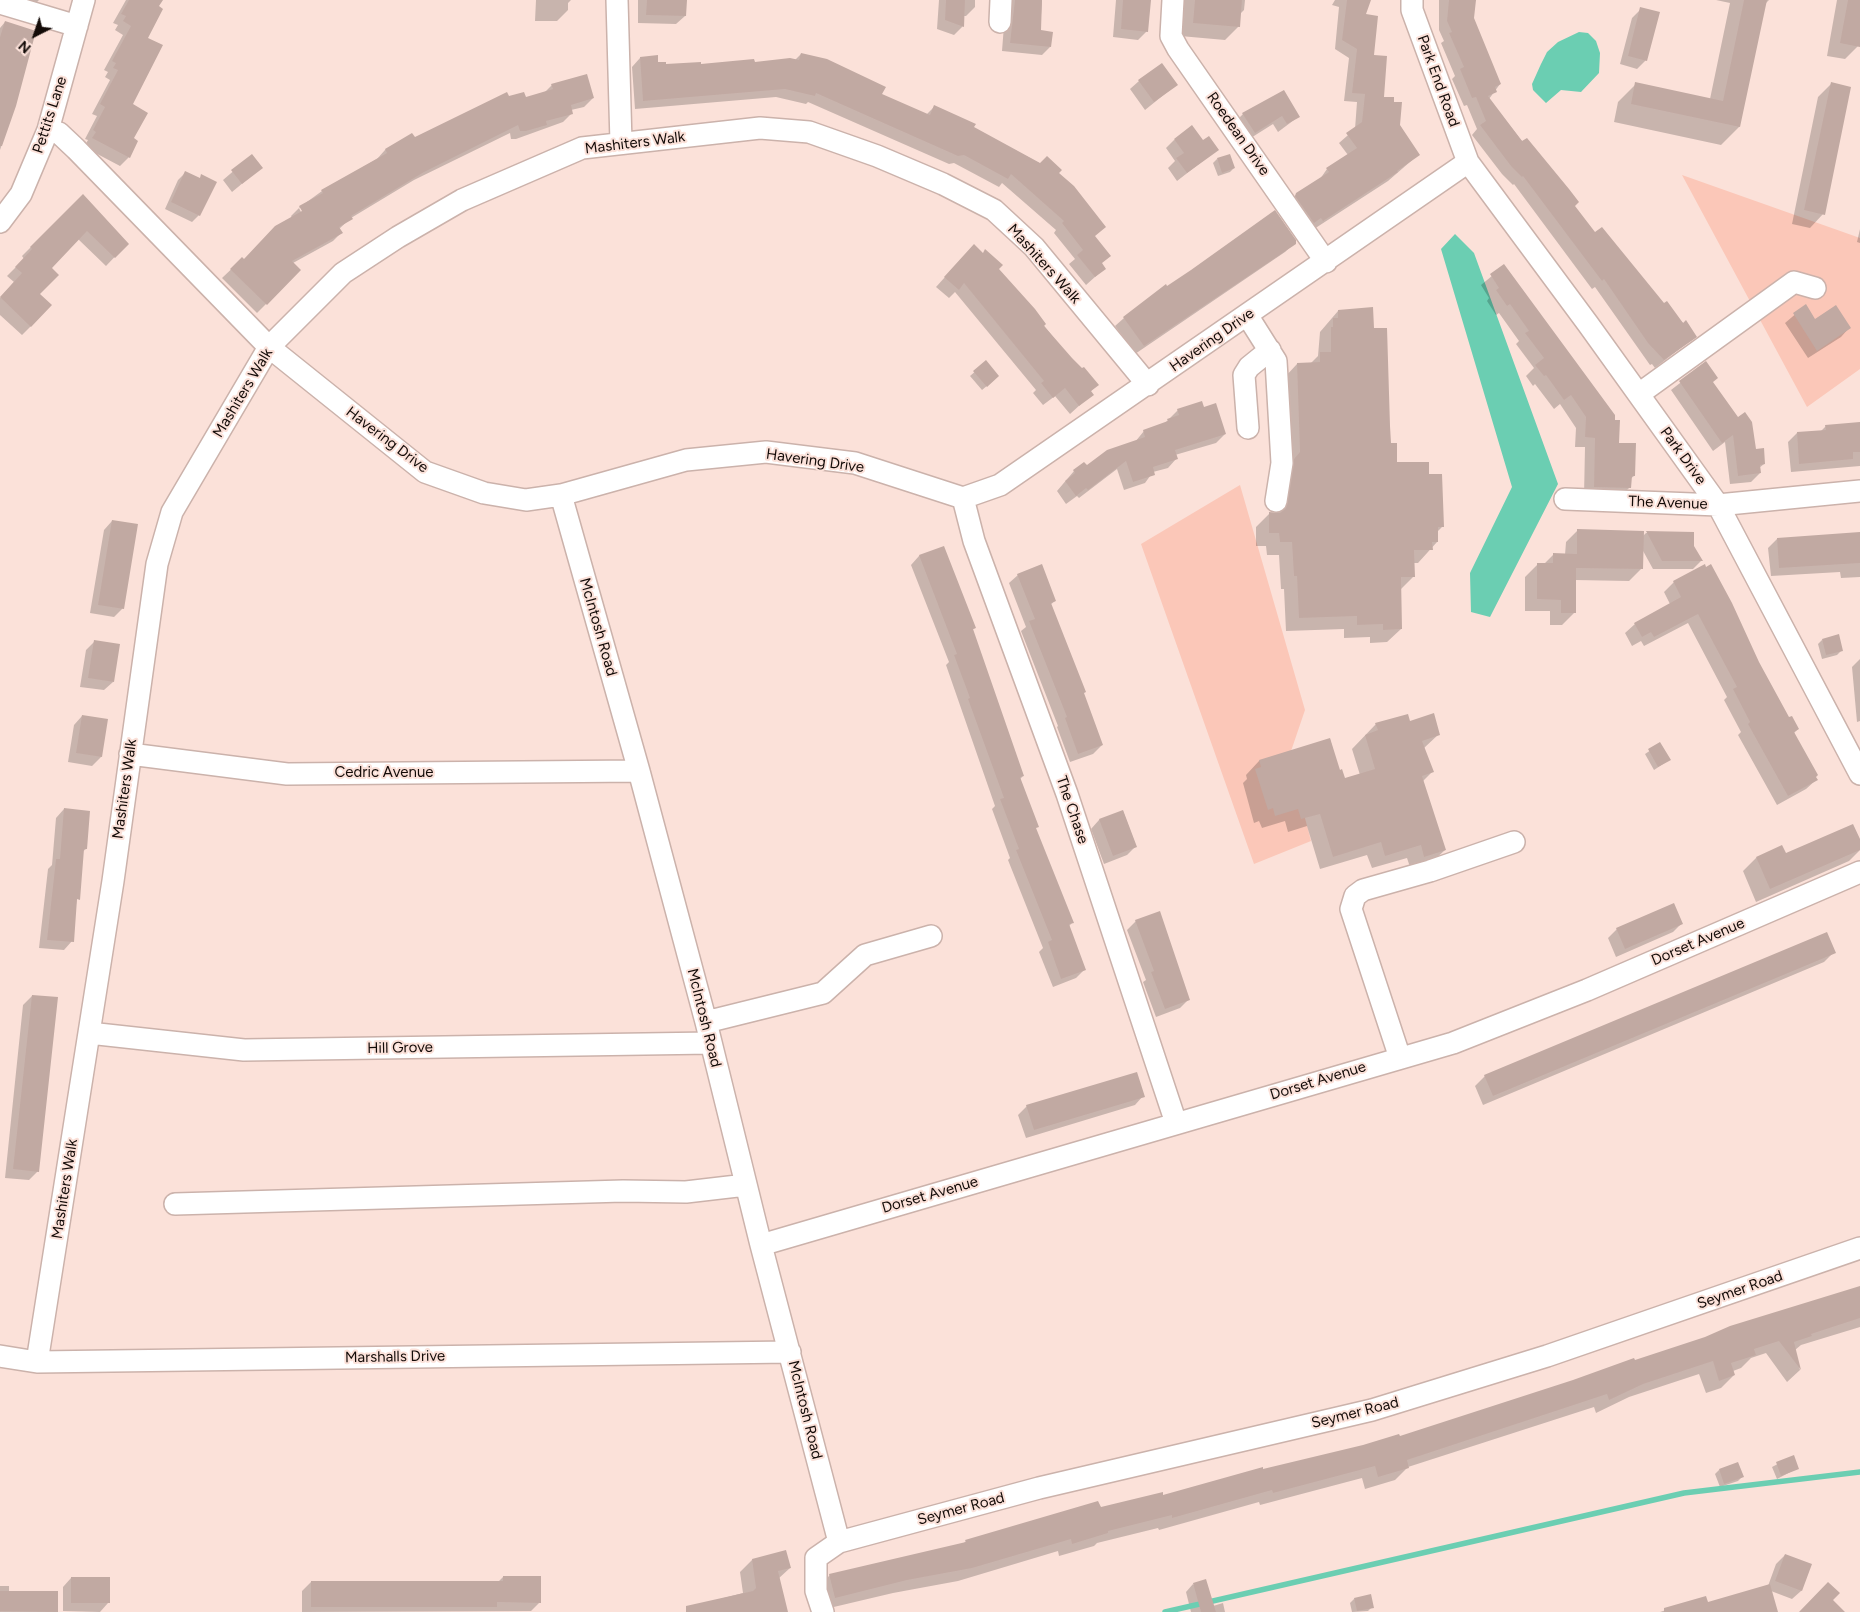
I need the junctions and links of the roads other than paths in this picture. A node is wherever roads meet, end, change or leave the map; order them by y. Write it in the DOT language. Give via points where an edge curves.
graph roads {
  1 [pos="84,0"];
  2 [pos="617,0"];
  3 [pos="1000,0"];
  4 [pos="1173,0"];
  5 [pos="1412,0"];
  6 [pos="0,3"];
  7 [pos="1000,22"];
  8 [pos="77,26"];
  9 [pos="48,130"];
  10 [pos="621,144"];
  11 [pos="1468,162"];
  12 [pos="0,222"];
  13 [pos="1326,262"];
  14 [pos="1815,288"];
  15 [pos="1247,315"];
  16 [pos="269,347"];
  17 [pos="1270,350"];
  18 [pos="1148,385"];
  19 [pos="1639,394"];
  20 [pos="1248,428"];
  21 [pos="1860,491"];
  22 [pos="560,495"];
  23 [pos="963,498"];
  24 [pos="1565,500"];
  25 [pos="1276,501"];
  26 [pos="1718,505"];
  27 [pos="130,754"];
  28 [pos="639,771"];
  29 [pos="1860,774"];
  30 [pos="1514,842"];
  31 [pos="1860,872"];
  32 [pos="931,936"];
  33 [pos="706,1022"];
  34 [pos="89,1034"];
  35 [pos="711,1043"];
  36 [pos="1400,1058"];
  37 [pos="1176,1123"];
  38 [pos="746,1185"];
  39 [pos="175,1204"];
  40 [pos="761,1245"];
  41 [pos="1860,1248"];
  42 [pos="790,1352"];
  43 [pos="0,1356"];
  44 [pos="38,1362"];
  45 [pos="839,1542"];
  46 [pos="823,1612"];
  1 -- 8 [label="street, Pettits Lane"];
  2 -- 10 [label="street"];
  3 -- 7 [label="street"];
  4 -- 13 [label="street, Roedean Drive" via="1171,36 1178,49"];
  5 -- 11 [label="street, Park End Road" via="1412,10"];
  6 -- 8 [label="street"];
  8 -- 9 [label="street, Pettits Lane"];
  9 -- 12 [label="street, Pettits Lane" via="20,194"];
  9 -- 16 [label="street, Havering Drive" via="59,134 76,149"];
  10 -- 16 [label="street, Mashiters Walk" via="582,148 462,200 343,273"];
  10 -- 18 [label="street, Mashiters Walk" via="760,128 809,132 943,184 994,210 1034,248"];
  11 -- 13 [label="street, Havering Drive"];
  11 -- 19 [label="street, Park Drive"];
  13 -- 15 [label="street, Havering Drive"];
  14 -- 19 [label="street" via="1794,282"];
  15 -- 17 [label="street"];
  15 -- 18 [label="street, Havering Drive"];
  16 -- 22 [label="street, Havering Drive" via="425,472 484,493 526,500"];
  16 -- 27 [label="street, Mashiters Walk" via="172,512 157,564"];
  17 -- 20 [label="street" via="1244,375"];
  17 -- 25 [label="street" via="1276,361 1282,463"];
  18 -- 23 [label="street, Havering Drive" via="1000,485"];
  19 -- 26 [label="street, Park Drive"];
  21 -- 26 [label="street, The Avenue"];
  22 -- 23 [label="street, Havering Drive" via="686,460 766,452 855,463"];
  22 -- 28 [label="street, McIntosh Road"];
  23 -- 37 [label="street, The Chase" via="974,541 1067,794"];
  24 -- 26 [label="street, The Avenue"];
  26 -- 29 [label="street, Park Drive"];
  27 -- 28 [label="street, Cedric Avenue" via="287,774"];
  27 -- 34 [label="street, Mashiters Walk"];
  28 -- 33 [label="street, McIntosh Road"];
  30 -- 36 [label="street" via="1363,890 1355,896 1351,909"];
  31 -- 36 [label="street, Dorset Avenue" via="1578,993 1453,1043"];
  32 -- 33 [label="street" via="865,955 823,993"];
  33 -- 35 [label="street, McIntosh Road"];
  34 -- 35 [label="street, Hill Grove" via="244,1050"];
  34 -- 44 [label="street, Mashiters Walk"];
  35 -- 38 [label="street, McIntosh Road"];
  36 -- 37 [label="street, Dorset Avenue"];
  37 -- 40 [label="street, Dorset Avenue"];
  38 -- 39 [label="street" via="686,1192"];
  38 -- 40 [label="street, McIntosh Road"];
  40 -- 42 [label="street, McIntosh Road"];
  41 -- 45 [label="street, Seymer Road" via="1547,1356 1372,1410 1039,1488"];
  42 -- 44 [label="street, Marshalls Drive"];
  42 -- 45 [label="street, McIntosh Road"];
  43 -- 44 [label="street, Marshalls Drive"];
  45 -- 46 [label="street, Seymer Road" via="816,1558 816,1590"];
}
